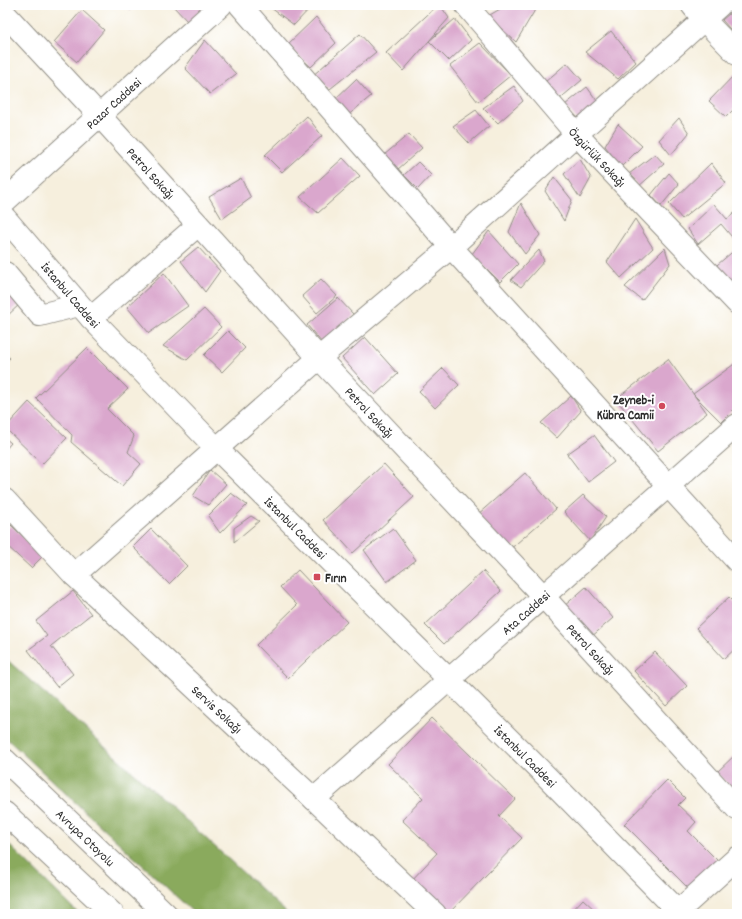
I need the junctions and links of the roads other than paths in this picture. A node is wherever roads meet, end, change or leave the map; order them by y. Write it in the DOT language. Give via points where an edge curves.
graph roads {
  1 [pos="221,5"];
  2 [pos="240,5"];
  3 [pos="466,5"];
  4 [pos="720,5"];
  5 [pos="698,12"];
  6 [pos="5,14"];
  7 [pos="737,54"];
  8 [pos="99,115"];
  9 [pos="577,135"];
  10 [pos="5,215"];
  11 [pos="198,225"];
  12 [pos="451,247"];
  13 [pos="5,273"];
  14 [pos="737,303"];
  15 [pos="85,311"];
  16 [pos="319,358"];
  17 [pos="737,425"];
  18 [pos="217,449"];
  19 [pos="669,485"];
  20 [pos="5,500"];
  21 [pos="737,561"];
  22 [pos="74,575"];
  23 [pos="543,596"];
  24 [pos="449,680"];
  25 [pos="5,760"];
  26 [pos="314,799"];
  27 [pos="737,809"];
  28 [pos="5,813"];
  29 [pos="737,858"];
  30 [pos="678,913"];
  31 [pos="113,914"];
  32 [pos="166,914"];
  33 [pos="435,914"];
  1 -- 8 [label="main road, Pazar Caddesi"];
  2 -- 12 [label="main road"];
  3 -- 9 [label="main road, Özgürlük Sokağı"];
  4 -- 5 [label="main road"];
  5 -- 7 [label="main road"];
  5 -- 9 [label="main road"];
  6 -- 8 [label="main road, Petrol Sokağı"];
  8 -- 10 [label="main road, Pazar Caddesi"];
  8 -- 11 [label="main road, Petrol Sokağı"];
  9 -- 12 [label="main road"];
  9 -- 14 [label="main road, Özgürlük Sokağı"];
  10 -- 15 [label="main road, İstanbul Caddesi"];
  11 -- 15 [label="main road"];
  11 -- 16 [label="main road, Petrol Sokağı"];
  12 -- 16 [label="main road"];
  12 -- 19 [label="main road"];
  13 -- 15 [label="main road" via="40,315"];
  15 -- 18 [label="main road, İstanbul Caddesi"];
  16 -- 18 [label="main road"];
  16 -- 23 [label="main road, Petrol Sokağı"];
  17 -- 19 [label="main road, Ata Caddesi"];
  18 -- 22 [label="main road"];
  18 -- 24 [label="main road, İstanbul Caddesi"];
  19 -- 21 [label="main road"];
  19 -- 23 [label="main road, Ata Caddesi"];
  20 -- 22 [label="main road, Servis Sokağı"];
  22 -- 26 [label="main road, Servis Sokağı"];
  23 -- 24 [label="main road, Ata Caddesi"];
  23 -- 27 [label="main road, Petrol Sokağı"];
  24 -- 26 [label="main road, Ata Caddesi"];
  24 -- 30 [label="main road, İstanbul Caddesi"];
  25 -- 32 [label="main road, Avrupa Otoyolu"];
  26 -- 33 [label="main road, Servis Sokağı"];
  28 -- 31 [label="main road"];
  29 -- 30 [label="main road"];
}
